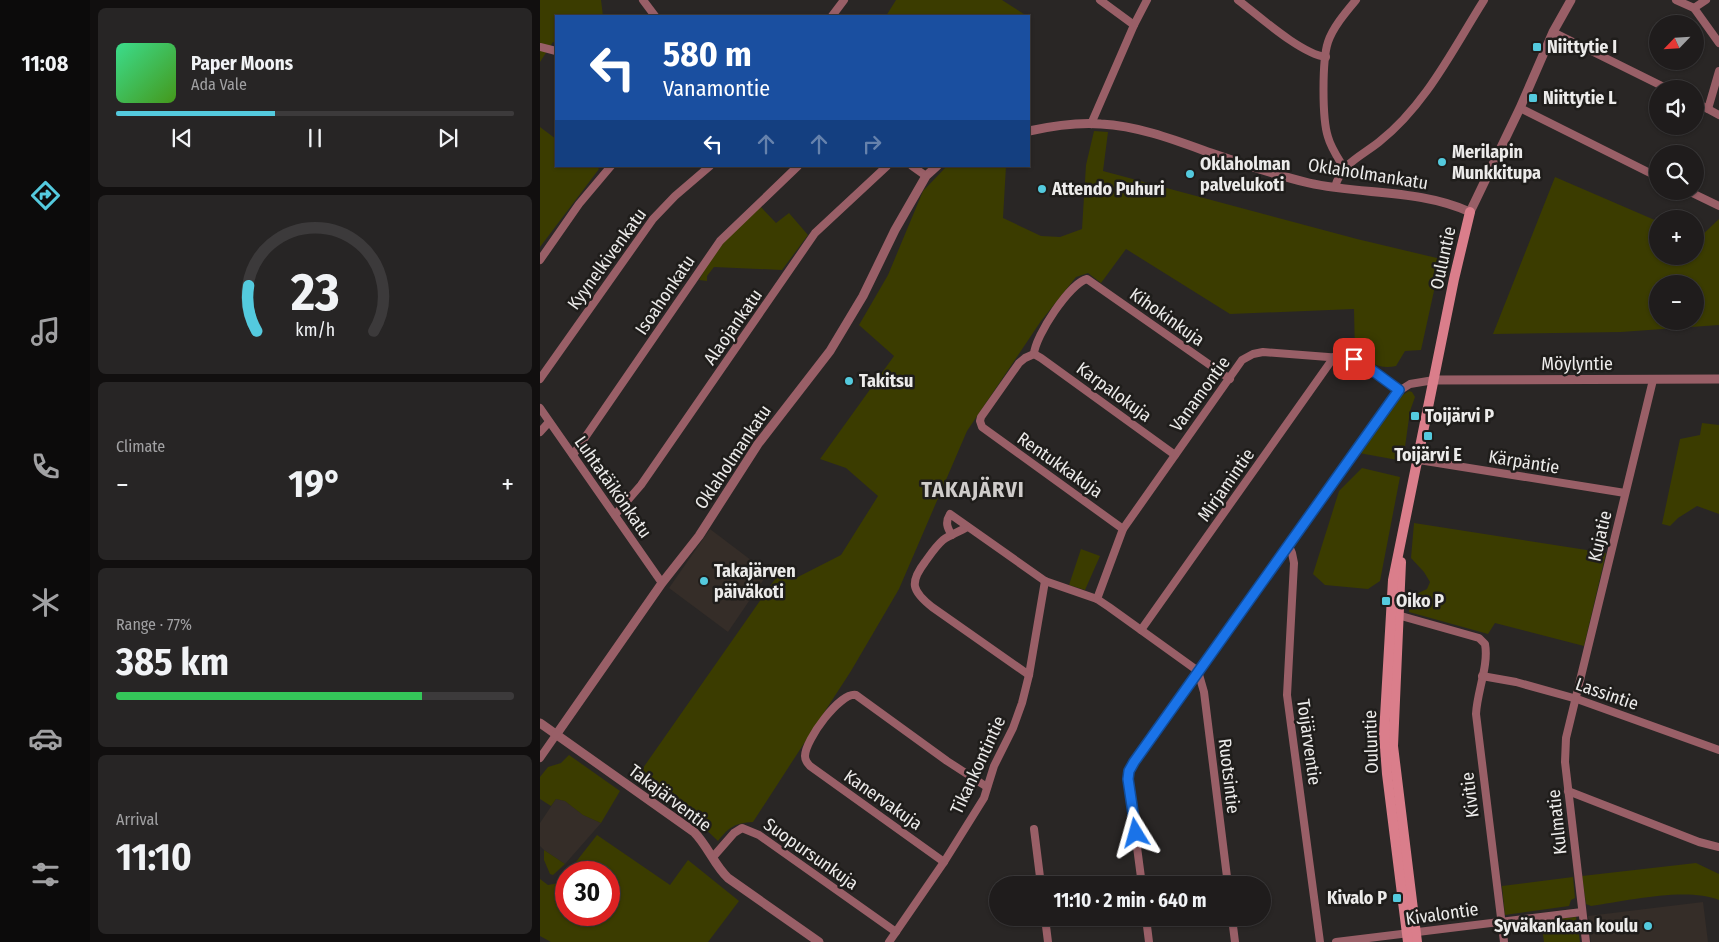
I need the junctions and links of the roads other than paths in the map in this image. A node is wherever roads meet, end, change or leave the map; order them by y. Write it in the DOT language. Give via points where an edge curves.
graph roads {
  1 [pos="643,0"];
  2 [pos="844,0"];
  3 [pos="1100,0"];
  4 [pos="1147,0"];
  5 [pos="1238,0"];
  6 [pos="1354,0"];
  7 [pos="1484,0"];
  8 [pos="1571,0"];
  9 [pos="1676,0"];
  10 [pos="1706,0"];
  11 [pos="1694,8"];
  12 [pos="835,13"];
  13 [pos="654,15"];
  14 [pos="1134,25"];
  15 [pos="1553,32"];
  16 [pos="1719,43"];
  17 [pos="540,46"];
  18 [pos="555,51"];
  19 [pos="1326,57"];
  20 [pos="1719,71"];
  21 [pos="1650,80"];
  22 [pos="1704,107"];
  23 [pos="1520,108"];
  24 [pos="1708,109"];
  25 [pos="1719,115"];
  26 [pos="1091,124"];
  27 [pos="1030,131"];
  28 [pos="610,167"];
  29 [pos="709,167"];
  30 [pos="797,167"];
  31 [pos="886,167"];
  32 [pos="913,167"];
  33 [pos="936,167"];
  34 [pos="1344,168"];
  35 [pos="1649,172"];
  36 [pos="926,176"];
  37 [pos="1334,187"];
  38 [pos="1704,199"];
  39 [pos="1719,206"];
  40 [pos="1470,212"];
  41 [pos="540,260"];
  42 [pos="1034,354"];
  43 [pos="1334,357"];
  44 [pos="540,379"];
  45 [pos="1230,379"];
  46 [pos="1719,379"];
  47 [pos="1434,380"];
  48 [pos="1653,380"];
  49 [pos="1399,390"];
  50 [pos="540,408"];
  51 [pos="548,422"];
  52 [pos="540,432"];
  53 [pos="573,455"];
  54 [pos="1175,455"];
  55 [pos="1419,460"];
  56 [pos="1625,493"];
  57 [pos="615,515"];
  58 [pos="967,527"];
  59 [pos="1123,529"];
  60 [pos="952,535"];
  61 [pos="1289,546"];
  62 [pos="1045,581"];
  63 [pos="662,583"];
  64 [pos="1097,599"];
  65 [pos="1395,615"];
  66 [pos="1141,630"];
  67 [pos="1198,671"];
  68 [pos="1029,675"];
  69 [pos="1482,676"];
  70 [pos="1577,699"];
  71 [pos="540,723"];
  72 [pos="556,735"];
  73 [pos="1719,750"];
  74 [pos="540,758"];
  75 [pos="987,787"];
  76 [pos="1568,791"];
  77 [pos="1034,829"];
  78 [pos="1719,847"];
  79 [pos="712,857"];
  80 [pos="944,862"];
  81 [pos="1040,876"];
  82 [pos="1141,876"];
  83 [pos="1227,876"];
  84 [pos="1582,912"];
  85 [pos="1501,922"];
  86 [pos="1046,926"];
  87 [pos="1147,926"];
  88 [pos="1233,926"];
  89 [pos="896,932"];
  90 [pos="1412,938"];
  91 [pos="819,942"];
  92 [pos="889,942"];
  93 [pos="1048,942"];
  94 [pos="1149,942"];
  95 [pos="1235,942"];
  96 [pos="1320,942"];
  97 [pos="1336,942"];
  98 [pos="1504,942"];
  99 [pos="1586,942"];
  1 -- 13 [label="street"];
  2 -- 12 [label="street"];
  3 -- 14 [label="street"];
  4 -- 14 [label="street"];
  5 -- 19 [label="street" via="1301,48"];
  6 -- 19 [label="street" via="1330,37"];
  7 -- 34 [label="street" via="1418,103 1386,136"];
  8 -- 15 [label="street, Ouluntie"];
  9 -- 11 [label="street"];
  10 -- 11 [label="street"];
  11 -- 16 [label="street"];
  14 -- 26 [label="street"];
  15 -- 21 [label="street"];
  15 -- 23 [label="street, Ouluntie"];
  17 -- 18 [label="street"];
  19 -- 34 [label="street" via="1326,129"];
  20 -- 24 [label="street"];
  22 -- 24 [label="street"];
  23 -- 35 [label="street"];
  23 -- 40 [label="street, Ouluntie"];
  24 -- 25 [label="street"];
  26 -- 27 [label="street, Oklaholmankatu"];
  26 -- 37 [label="street, Oklaholmankatu" via="1155,134 1256,168"];
  28 -- 41 [label="street" via="570,215"];
  29 -- 44 [label="street, Kyynelkivenkatu" via="653,219"];
  30 -- 53 [label="street, Isoahonkatu" via="720,241"];
  31 -- 57 [label="street, Alaojankatu" via="815,234 641,485"];
  32 -- 36 [label="street"];
  33 -- 36 [label="street, Oklaholmankatu"];
  34 -- 37 [label="street"];
  36 -- 63 [label="street, Oklaholmankatu" via="895,230 864,296 830,351 758,444 699,536"];
  37 -- 40 [label="street, Oklaholmankatu" via="1419,198"];
  38 -- 39 [label="street"];
  40 -- 47 [label="main road, Ouluntie"];
  42 -- 45 [label="street, Kihokinkuja" via="1046,324 1077,284 1087,279"];
  42 -- 54 [label="street, Karpalokuja"];
  42 -- 59 [label="street, Rentukkakuja" via="1019,363 982,415 981,425"];
  43 -- 45 [label="street, Vanamontie" via="1256,353 1242,360"];
  43 -- 49 [label="street, Vanamontie" via="1354,359"];
  43 -- 66 [label="street, Mirjamintie"];
  45 -- 54 [label="street, Vanamontie"];
  46 -- 48 [label="street, Möylyntie"];
  47 -- 48 [label="street, Möylyntie"];
  47 -- 49 [label="street" via="1410,384"];
  47 -- 55 [label="main road, Ouluntie"];
  48 -- 56 [label="street, Kujatie"];
  49 -- 61 [label="street"];
  50 -- 51 [label="street, Luhtatäikönkatu"];
  51 -- 52 [label="street"];
  51 -- 53 [label="street, Luhtatäikönkatu"];
  53 -- 57 [label="street, Luhtatäikönkatu"];
  54 -- 59 [label="street, Vanamontie"];
  55 -- 56 [label="street, Kärpäntie"];
  55 -- 65 [label="main road, Ouluntie" via="1401,542"];
  56 -- 70 [label="street, Kujatie"];
  57 -- 63 [label="street, Luhtatäikönkatu"];
  58 -- 60 [label="street"];
  58 -- 60 [label="street" via="950,514 947,522"];
  58 -- 62 [label="street"];
  59 -- 64 [label="street, Vanamontie"];
  60 -- 68 [label="street" via="940,543 918,570 914,582 916,592 932,607"];
  61 -- 67 [label="street"];
  61 -- 96 [label="street, Toijärventie" via="1294,563 1288,695"];
  62 -- 64 [label="street"];
  62 -- 68 [label="street, Tikankontintie"];
  63 -- 72 [label="street, Oklaholmankatu"];
  64 -- 66 [label="street"];
  65 -- 69 [label="street, Kivitie" via="1479,638 1485,644"];
  65 -- 90 [label="main road, Ouluntie" via="1393,746"];
  66 -- 67 [label="street"];
  67 -- 82 [label="street" via="1129,771"];
  67 -- 83 [label="street, Ruotsintie" via="1204,692"];
  68 -- 75 [label="street, Tikankontintie" via="1018,716"];
  69 -- 70 [label="street, Lassintie"];
  69 -- 85 [label="street, Kivitie" via="1476,714"];
  70 -- 73 [label="street, Lassintie"];
  70 -- 76 [label="street, Kulmatie" via="1566,738"];
  71 -- 72 [label="street, Takajärventie"];
  72 -- 74 [label="street, Oklaholmankatu"];
  72 -- 79 [label="street, Takajärventie" via="694,832"];
  75 -- 80 [label="street, Tikankontintie" via="982,802"];
  75 -- 80 [label="street, Kanervakuja" via="866,701 852,695 839,702 808,746 806,762 812,768"];
  76 -- 78 [label="street"];
  76 -- 84 [label="street, Kulmatie"];
  77 -- 81 [label="street"];
  79 -- 89 [label="street, Suopursunkuja" via="736,831 747,829"];
  79 -- 91 [label="street, Takajärventie" via="728,878"];
  80 -- 89 [label="street, Tikankontintie"];
  84 -- 85 [label="street, Kivalontie"];
  84 -- 99 [label="street, Kulmatie"];
  85 -- 90 [label="street, Kivalontie"];
  85 -- 98 [label="street, Kivitie"];
  86 -- 93 [label="street"];
  87 -- 94 [label="street"];
  88 -- 95 [label="street"];
  89 -- 92 [label="street, Tikankontintie"];
  90 -- 97 [label="street, Kivalontie"];
}
